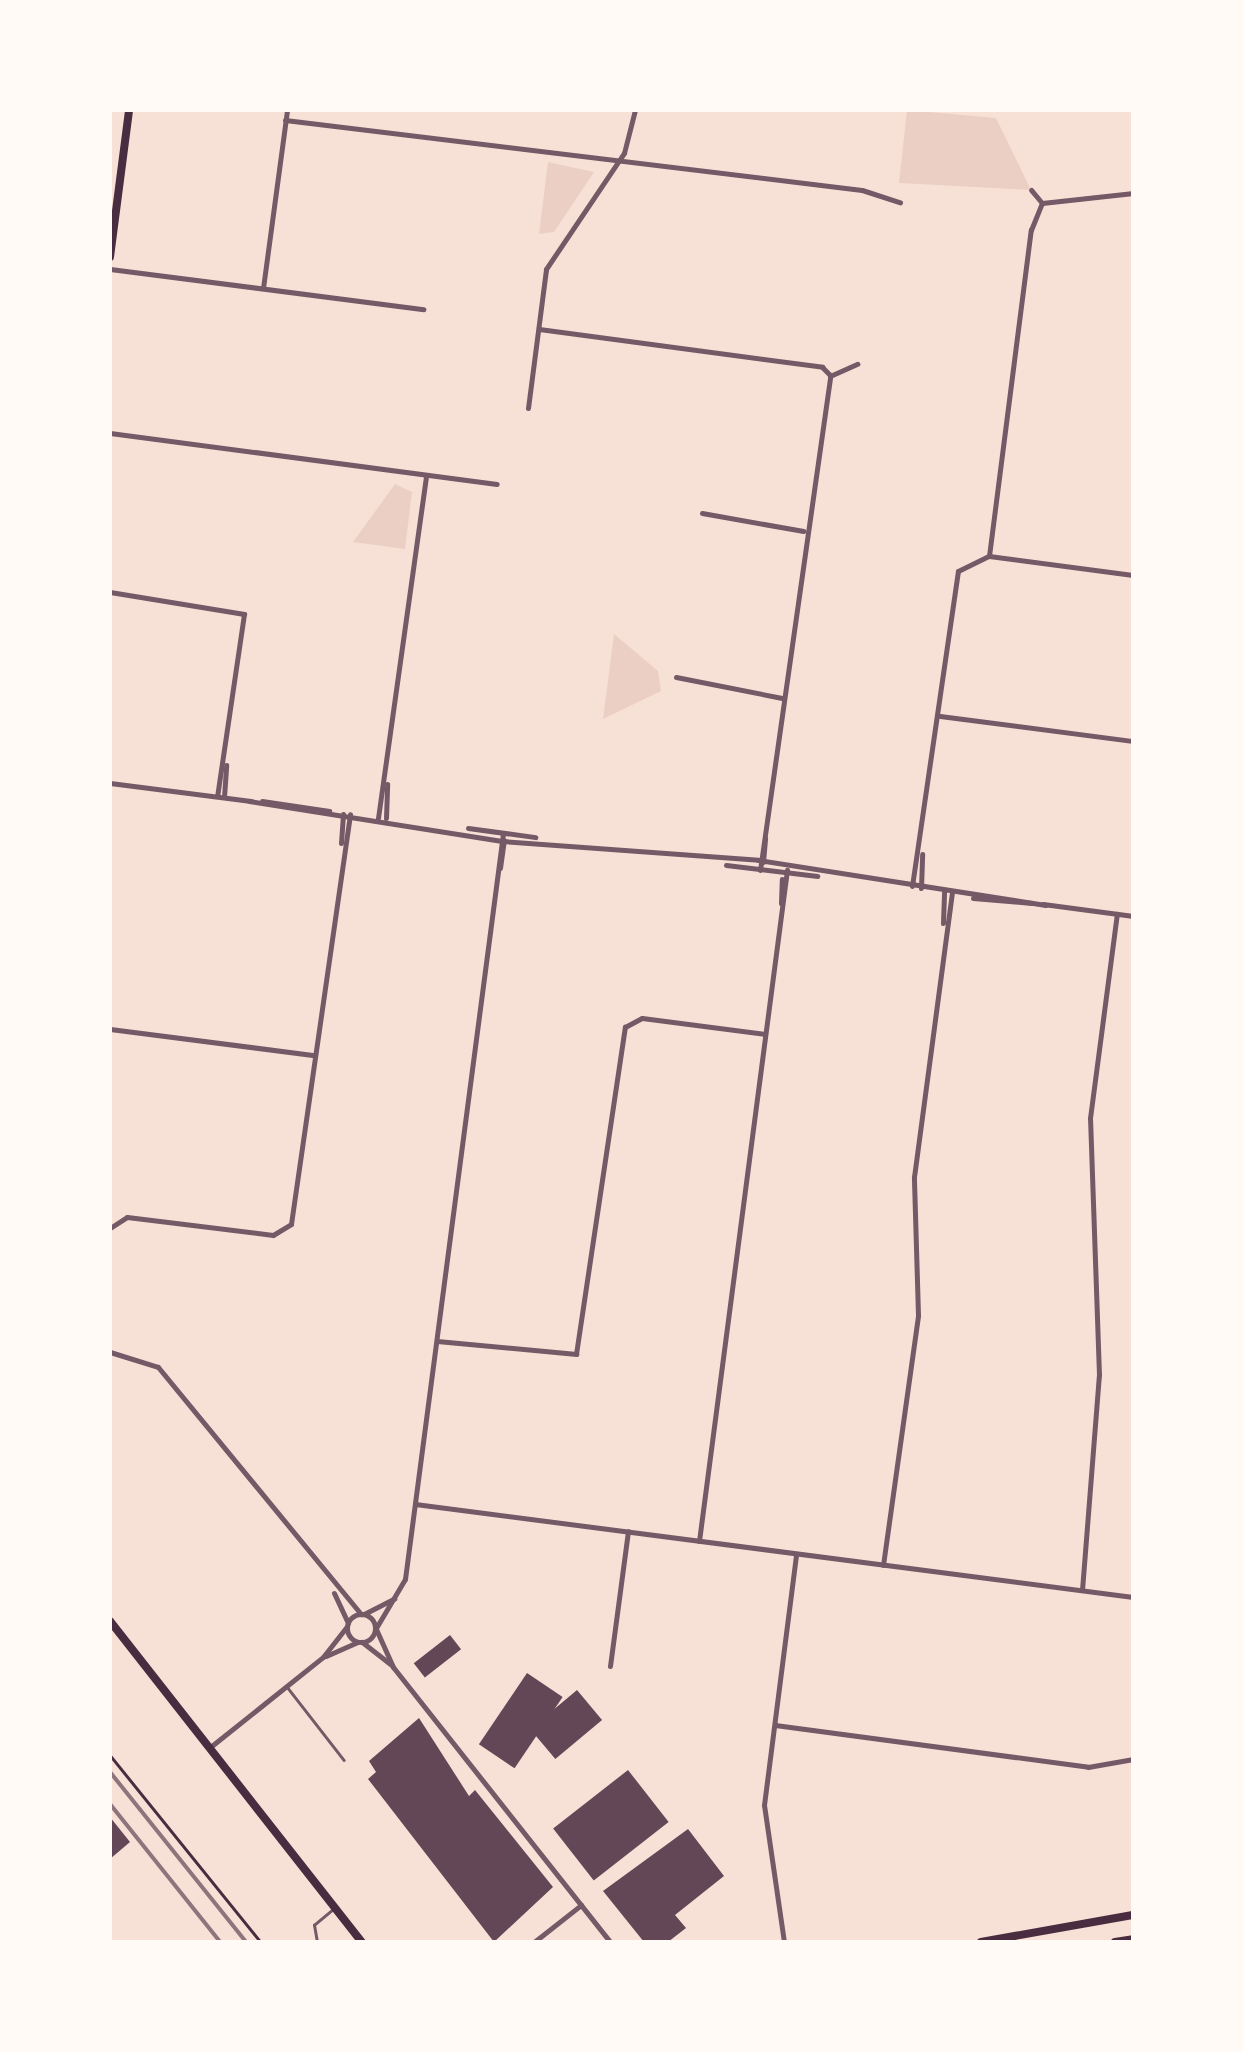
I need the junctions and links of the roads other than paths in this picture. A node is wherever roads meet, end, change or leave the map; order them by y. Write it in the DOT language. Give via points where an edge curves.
graph roads {
  1 [pos="129,110"];
  2 [pos="286,110"];
  3 [pos="635,110"];
  4 [pos="285,120"];
  5 [pos="620,159"];
  6 [pos="1031,190"];
  7 [pos="1133,193"];
  8 [pos="900,202"];
  9 [pos="1042,202"];
  10 [pos="110,253"];
  11 [pos="110,269"];
  12 [pos="262,288"];
  13 [pos="423,309"];
  14 [pos="539,329"];
  15 [pos="857,364"];
  16 [pos="830,376"];
  17 [pos="528,408"];
  18 [pos="110,433"];
  19 [pos="426,475"];
  20 [pos="496,484"];
  21 [pos="702,513"];
  22 [pos="803,531"];
  23 [pos="989,556"];
  24 [pos="1133,574"];
  25 [pos="110,592"];
  26 [pos="676,677"];
  27 [pos="782,698"];
  28 [pos="940,716"];
  29 [pos="1133,741"];
  30 [pos="110,782"];
  31 [pos="220,797"];
  32 [pos="346,814"];
  33 [pos="382,818"];
  34 [pos="502,838"];
  35 [pos="922,846"];
  36 [pos="761,860"];
  37 [pos="718,862"];
  38 [pos="786,868"];
  39 [pos="760,870"];
  40 [pos="826,876"];
  41 [pos="785,878"];
  42 [pos="912,887"];
  43 [pos="920,888"];
  44 [pos="948,892"];
  45 [pos="1117,914"];
  46 [pos="1133,916"];
  47 [pos="110,1029"];
  48 [pos="764,1034"];
  49 [pos="314,1055"];
  50 [pos="110,1228"];
  51 [pos="437,1340"];
  52 [pos="110,1352"];
  53 [pos="414,1504"];
  54 [pos="628,1532"];
  55 [pos="699,1541"];
  56 [pos="796,1554"];
  57 [pos="883,1565"];
  58 [pos="333,1590"];
  59 [pos="1082,1590"];
  60 [pos="1133,1597"];
  61 [pos="397,1598"];
  62 [pos="362,1614"];
  63 [pos="110,1622"];
  64 [pos="348,1625"];
  65 [pos="376,1629"];
  66 [pos="360,1642"];
  67 [pos="323,1658"];
  68 [pos="393,1666"];
  69 [pos="610,1666"];
  70 [pos="287,1687"];
  71 [pos="775,1726"];
  72 [pos="209,1748"];
  73 [pos="1133,1759"];
  74 [pos="344,1760"];
  75 [pos="582,1904"];
  76 [pos="334,1907"];
  77 [pos="1133,1915"];
  78 [pos="1133,1939"];
  79 [pos="317,1942"];
  80 [pos="362,1942"];
  81 [pos="534,1942"];
  82 [pos="610,1942"];
  83 [pos="784,1942"];
  84 [pos="981,1942"];
  85 [pos="1116,1942"];
  1 -- 10 [label="main road"];
  2 -- 4 [label="street"];
  3 -- 5 [label="street"];
  4 -- 5 [label="street"];
  4 -- 12 [label="street"];
  5 -- 8 [label="street"];
  5 -- 14 [label="street" via="546,269"];
  6 -- 9 [label="street"];
  7 -- 9 [label="street"];
  9 -- 23 [label="street"];
  11 -- 12 [label="street"];
  12 -- 13 [label="street"];
  14 -- 16 [label="street" via="822,367"];
  14 -- 17 [label="street"];
  15 -- 16 [label="street"];
  16 -- 22 [label="street"];
  18 -- 19 [label="street"];
  19 -- 20 [label="street"];
  19 -- 33 [label="street"];
  21 -- 22 [label="street"];
  22 -- 27 [label="street"];
  23 -- 24 [label="street"];
  23 -- 28 [label="street" via="958,571"];
  25 -- 31 [label="street" via="244,614"];
  26 -- 27 [label="street"];
  27 -- 36 [label="street"];
  28 -- 29 [label="street"];
  28 -- 35 [label="street"];
  30 -- 31 [label="street"];
  31 -- 32 [label="street"];
  32 -- 33 [label="street"];
  32 -- 49 [label="street"];
  33 -- 34 [label="street"];
  34 -- 37 [label="street"];
  34 -- 51 [label="street"];
  35 -- 42 [label="street"];
  35 -- 43 [label="street"];
  36 -- 37 [label="street"];
  36 -- 38 [label="street"];
  36 -- 39 [label="street"];
  37 -- 39 [label="street"];
  38 -- 40 [label="street"];
  38 -- 41 [label="street"];
  39 -- 41 [label="street"];
  40 -- 41 [label="street"];
  40 -- 42 [label="street"];
  41 -- 48 [label="street"];
  42 -- 43 [label="street"];
  43 -- 44 [label="street"];
  44 -- 45 [label="street"];
  44 -- 57 [label="street" via="914,1177 918,1316"];
  45 -- 46 [label="street"];
  45 -- 59 [label="street" via="1090,1118 1099,1375"];
  47 -- 49 [label="street"];
  48 -- 51 [label="street" via="642,1018 624,1027 576,1354"];
  48 -- 55 [label="street"];
  49 -- 50 [label="street" via="286,1230 127,1217"];
  51 -- 53 [label="street"];
  52 -- 58 [label="street" via="158,1367"];
  53 -- 54 [label="street"];
  53 -- 61 [label="street"];
  54 -- 55 [label="street"];
  54 -- 69 [label="street"];
  55 -- 56 [label="street"];
  56 -- 57 [label="street"];
  56 -- 71 [label="street"];
  57 -- 59 [label="street"];
  58 -- 62 [label="street"];
  58 -- 64 [label="street"];
  59 -- 60 [label="street"];
  61 -- 62 [label="street"];
  61 -- 65 [label="street"];
  62 -- 64 [label="street"];
  62 -- 65 [label="street"];
  63 -- 72 [label="main road"];
  64 -- 66 [label="street"];
  64 -- 67 [label="street"];
  65 -- 66 [label="street"];
  65 -- 68 [label="street"];
  66 -- 67 [label="street"];
  66 -- 68 [label="street"];
  67 -- 70 [label="street"];
  68 -- 75 [label="street"];
  70 -- 72 [label="street"];
  70 -- 74 [label="lane"];
  71 -- 73 [label="street" via="1088,1767"];
  71 -- 83 [label="street" via="764,1822"];
  72 -- 76 [label="main road"];
  75 -- 81 [label="street"];
  75 -- 82 [label="street"];
  76 -- 79 [label="lane" via="314,1925"];
  76 -- 80 [label="main road"];
  77 -- 84 [label="main road"];
  78 -- 85 [label="main road"];
}
